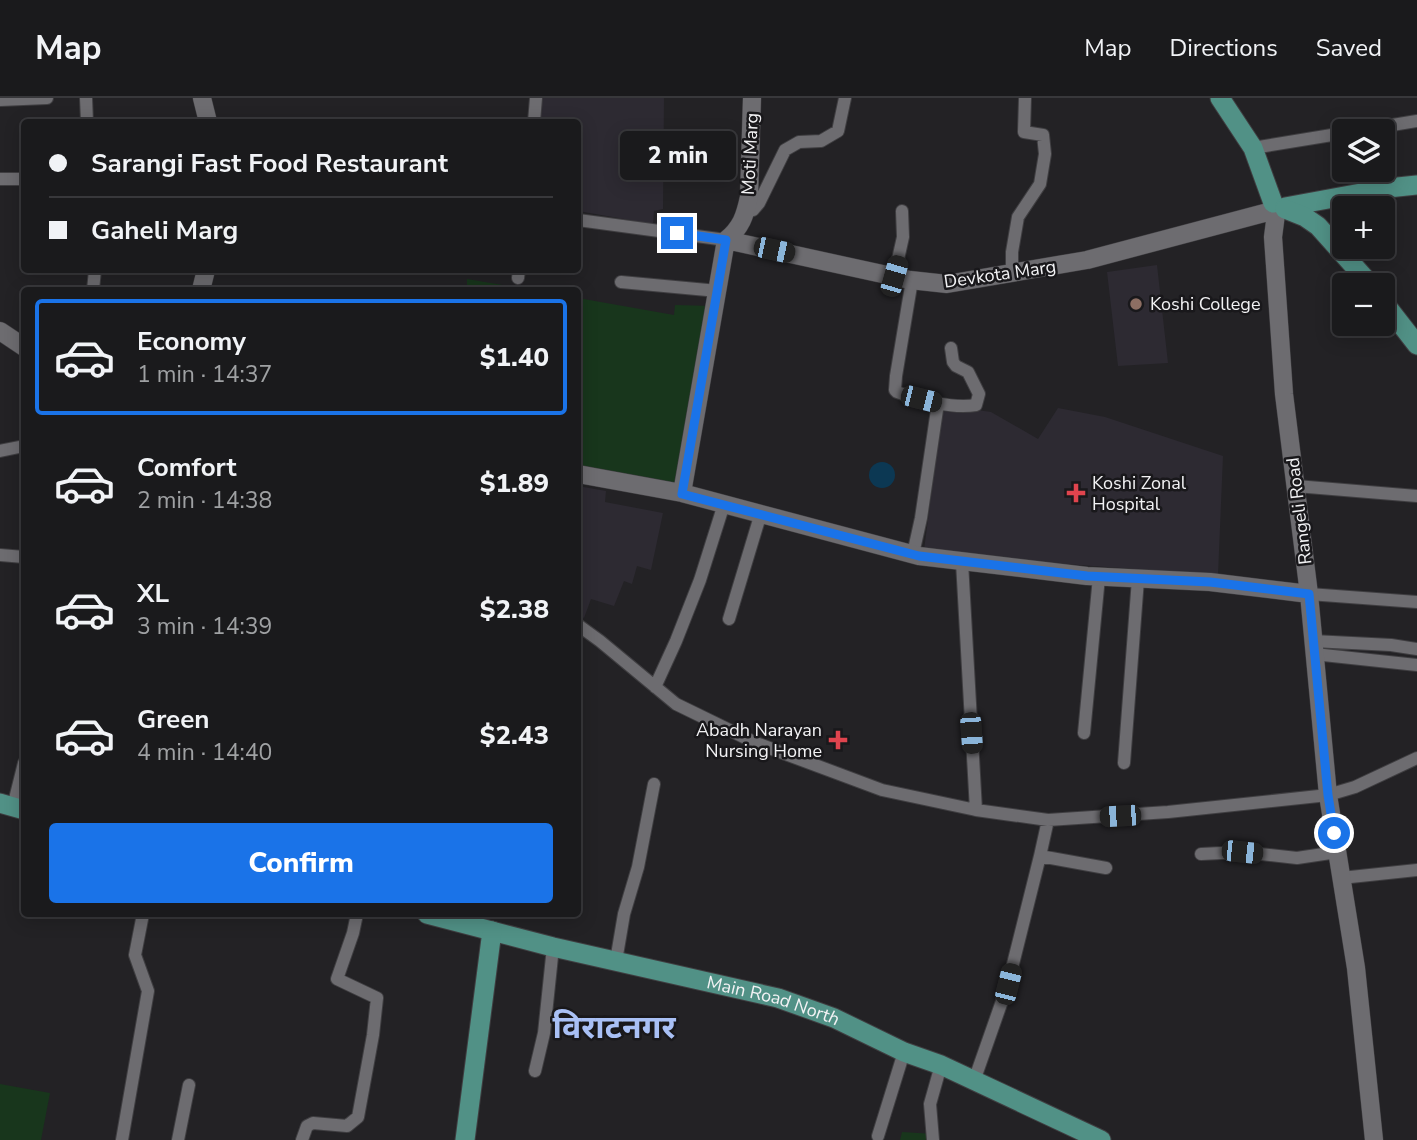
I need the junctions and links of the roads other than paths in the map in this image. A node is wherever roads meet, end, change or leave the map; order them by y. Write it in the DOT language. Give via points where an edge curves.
graph roads {
  1 [pos="86,98"];
  2 [pos="202,98"];
  3 [pos="536,98"];
  4 [pos="752,98"];
  5 [pos="845,98"];
  6 [pos="1025,98"];
  7 [pos="1220,98"];
  8 [pos="40,99"];
  9 [pos="0,100"];
  10 [pos="87,119"];
  11 [pos="207,119"];
  12 [pos="534,119"];
  13 [pos="1417,121"];
  14 [pos="1395,125"];
  15 [pos="1332,135"];
  16 [pos="1253,148"];
  17 [pos="0,179"];
  18 [pos="21,179"];
  19 [pos="1417,185"];
  20 [pos="1278,209"];
  21 [pos="902,211"];
  22 [pos="746,212"];
  23 [pos="581,220"];
  24 [pos="726,240"];
  25 [pos="1012,273"];
  26 [pos="1360,273"];
  27 [pos="902,278"];
  28 [pos="621,282"];
  29 [pos="718,291"];
  30 [pos="1395,317"];
  31 [pos="0,331"];
  32 [pos="21,344"];
  33 [pos="1417,345"];
  34 [pos="951,348"];
  35 [pos="938,403"];
  36 [pos="21,447"];
  37 [pos="0,451"];
  38 [pos="581,475"];
  39 [pos="1296,486"];
  40 [pos="682,494"];
  41 [pos="1417,496"];
  42 [pos="724,504"];
  43 [pos="761,513"];
  44 [pos="913,554"];
  45 [pos="0,555"];
  46 [pos="21,557"];
  47 [pos="962,562"];
  48 [pos="1099,577"];
  49 [pos="1138,579"];
  50 [pos="1309,594"];
  51 [pos="1417,601"];
  52 [pos="729,619"];
  53 [pos="581,627"];
  54 [pos="1396,645"];
  55 [pos="1314,648"];
  56 [pos="1417,649"];
  57 [pos="1394,663"];
  58 [pos="1417,665"];
  59 [pos="655,687"];
  60 [pos="1084,733"];
  61 [pos="1417,758"];
  62 [pos="1125,763"];
  63 [pos="21,774"];
  64 [pos="654,784"];
  65 [pos="1328,795"];
  66 [pos="12,807"];
  67 [pos="976,810"];
  68 [pos="1048,820"];
  69 [pos="1337,852"];
  70 [pos="1201,854"];
  71 [pos="1040,856"];
  72 [pos="1106,868"];
  73 [pos="1417,870"];
  74 [pos="1341,878"];
  75 [pos="142,917"];
  76 [pos="356,917"];
  77 [pos="438,917"];
  78 [pos="492,931"];
  79 [pos="554,947"];
  80 [pos="616,961"];
  81 [pos="904,1052"];
  82 [pos="941,1065"];
  83 [pos="535,1071"];
  84 [pos="974,1081"];
  85 [pos="189,1086"];
  86 [pos="878,1136"];
  87 [pos="122,1140"];
  88 [pos="178,1140"];
  89 [pos="302,1140"];
  90 [pos="466,1140"];
  91 [pos="933,1140"];
  92 [pos="1101,1140"];
  93 [pos="1374,1140"];
  1 -- 10 [label="street"];
  2 -- 11 [label="main road"];
  3 -- 12 [label="street"];
  4 -- 22 [label="main road, Moti Marg"];
  5 -- 22 [label="street" via="838,131 821,141 799,142 785,150 760,203"];
  6 -- 25 [label="street" via="1024,132 1043,135 1045,154 1040,184 1018,217"];
  7 -- 16 [label="main road"];
  8 -- 9 [label="street"];
  13 -- 14 [label="street"];
  15 -- 16 [label="street"];
  16 -- 20 [label="main road"];
  17 -- 18 [label="street"];
  19 -- 20 [label="main road"];
  20 -- 25 [label="main road, Devkota Marg" via="1087,260"];
  20 -- 26 [label="main road" via="1318,226"];
  20 -- 39 [label="main road, Rangeli Road" via="1273,237"];
  21 -- 27 [label="street"];
  22 -- 24 [label="main road, Moti Marg" via="737,231"];
  23 -- 24 [label="street"];
  24 -- 27 [label="main road, Devkota Marg"];
  24 -- 29 [label="main road, Moti Marg"];
  25 -- 27 [label="main road, Devkota Marg" via="947,285"];
  27 -- 35 [label="street" via="911,286 895,390"];
  28 -- 29 [label="street"];
  29 -- 40 [label="main road, Moti Marg"];
  30 -- 33 [label="main road"];
  31 -- 32 [label="main road"];
  34 -- 35 [label="street" via="953,362 970,375 979,398 972,406"];
  35 -- 44 [label="street"];
  36 -- 37 [label="street"];
  38 -- 40 [label="main road"];
  39 -- 41 [label="street"];
  39 -- 50 [label="main road, Rangeli Road"];
  40 -- 42 [label="main road"];
  42 -- 43 [label="main road"];
  42 -- 59 [label="street" via="700,580"];
  43 -- 44 [label="main road"];
  43 -- 52 [label="street"];
  44 -- 47 [label="main road"];
  45 -- 46 [label="street"];
  47 -- 48 [label="main road"];
  47 -- 67 [label="street"];
  48 -- 49 [label="main road"];
  48 -- 60 [label="street"];
  49 -- 50 [label="main road"];
  49 -- 62 [label="street"];
  50 -- 51 [label="street"];
  50 -- 55 [label="main road, Rangeli Road"];
  53 -- 59 [label="street"];
  54 -- 55 [label="street"];
  54 -- 56 [label="street"];
  54 -- 57 [label="street"];
  55 -- 57 [label="street"];
  55 -- 65 [label="main road, Rangeli Road"];
  57 -- 58 [label="street"];
  59 -- 67 [label="street" via="676,704 756,743 883,790"];
  61 -- 65 [label="street"];
  63 -- 66 [label="street"];
  64 -- 80 [label="street"];
  65 -- 68 [label="street"];
  65 -- 69 [label="main road, Rangeli Road"];
  67 -- 68 [label="street"];
  68 -- 71 [label="street"];
  69 -- 70 [label="street" via="1297,858 1242,852"];
  69 -- 74 [label="main road, Rangeli Road"];
  71 -- 72 [label="street"];
  71 -- 84 [label="street" via="1008,984"];
  73 -- 74 [label="street"];
  74 -- 93 [label="main road, Rangeli Road" via="1356,968"];
  75 -- 87 [label="street" via="135,955 148,991"];
  76 -- 89 [label="street" via="337,979 377,998 358,1117 347,1126 313,1123"];
  77 -- 78 [label="main road, Main Road North"];
  78 -- 79 [label="main road, Main Road North"];
  78 -- 90 [label="main road"];
  79 -- 80 [label="main road, Main Road North"];
  79 -- 83 [label="street"];
  80 -- 81 [label="main road, Main Road North" via="778,998 834,1018"];
  81 -- 82 [label="main road, Main Road North"];
  81 -- 86 [label="street"];
  82 -- 84 [label="main road, Main Road North"];
  82 -- 91 [label="street" via="930,1104"];
  84 -- 92 [label="main road, Main Road North"];
  85 -- 88 [label="street"];
}
